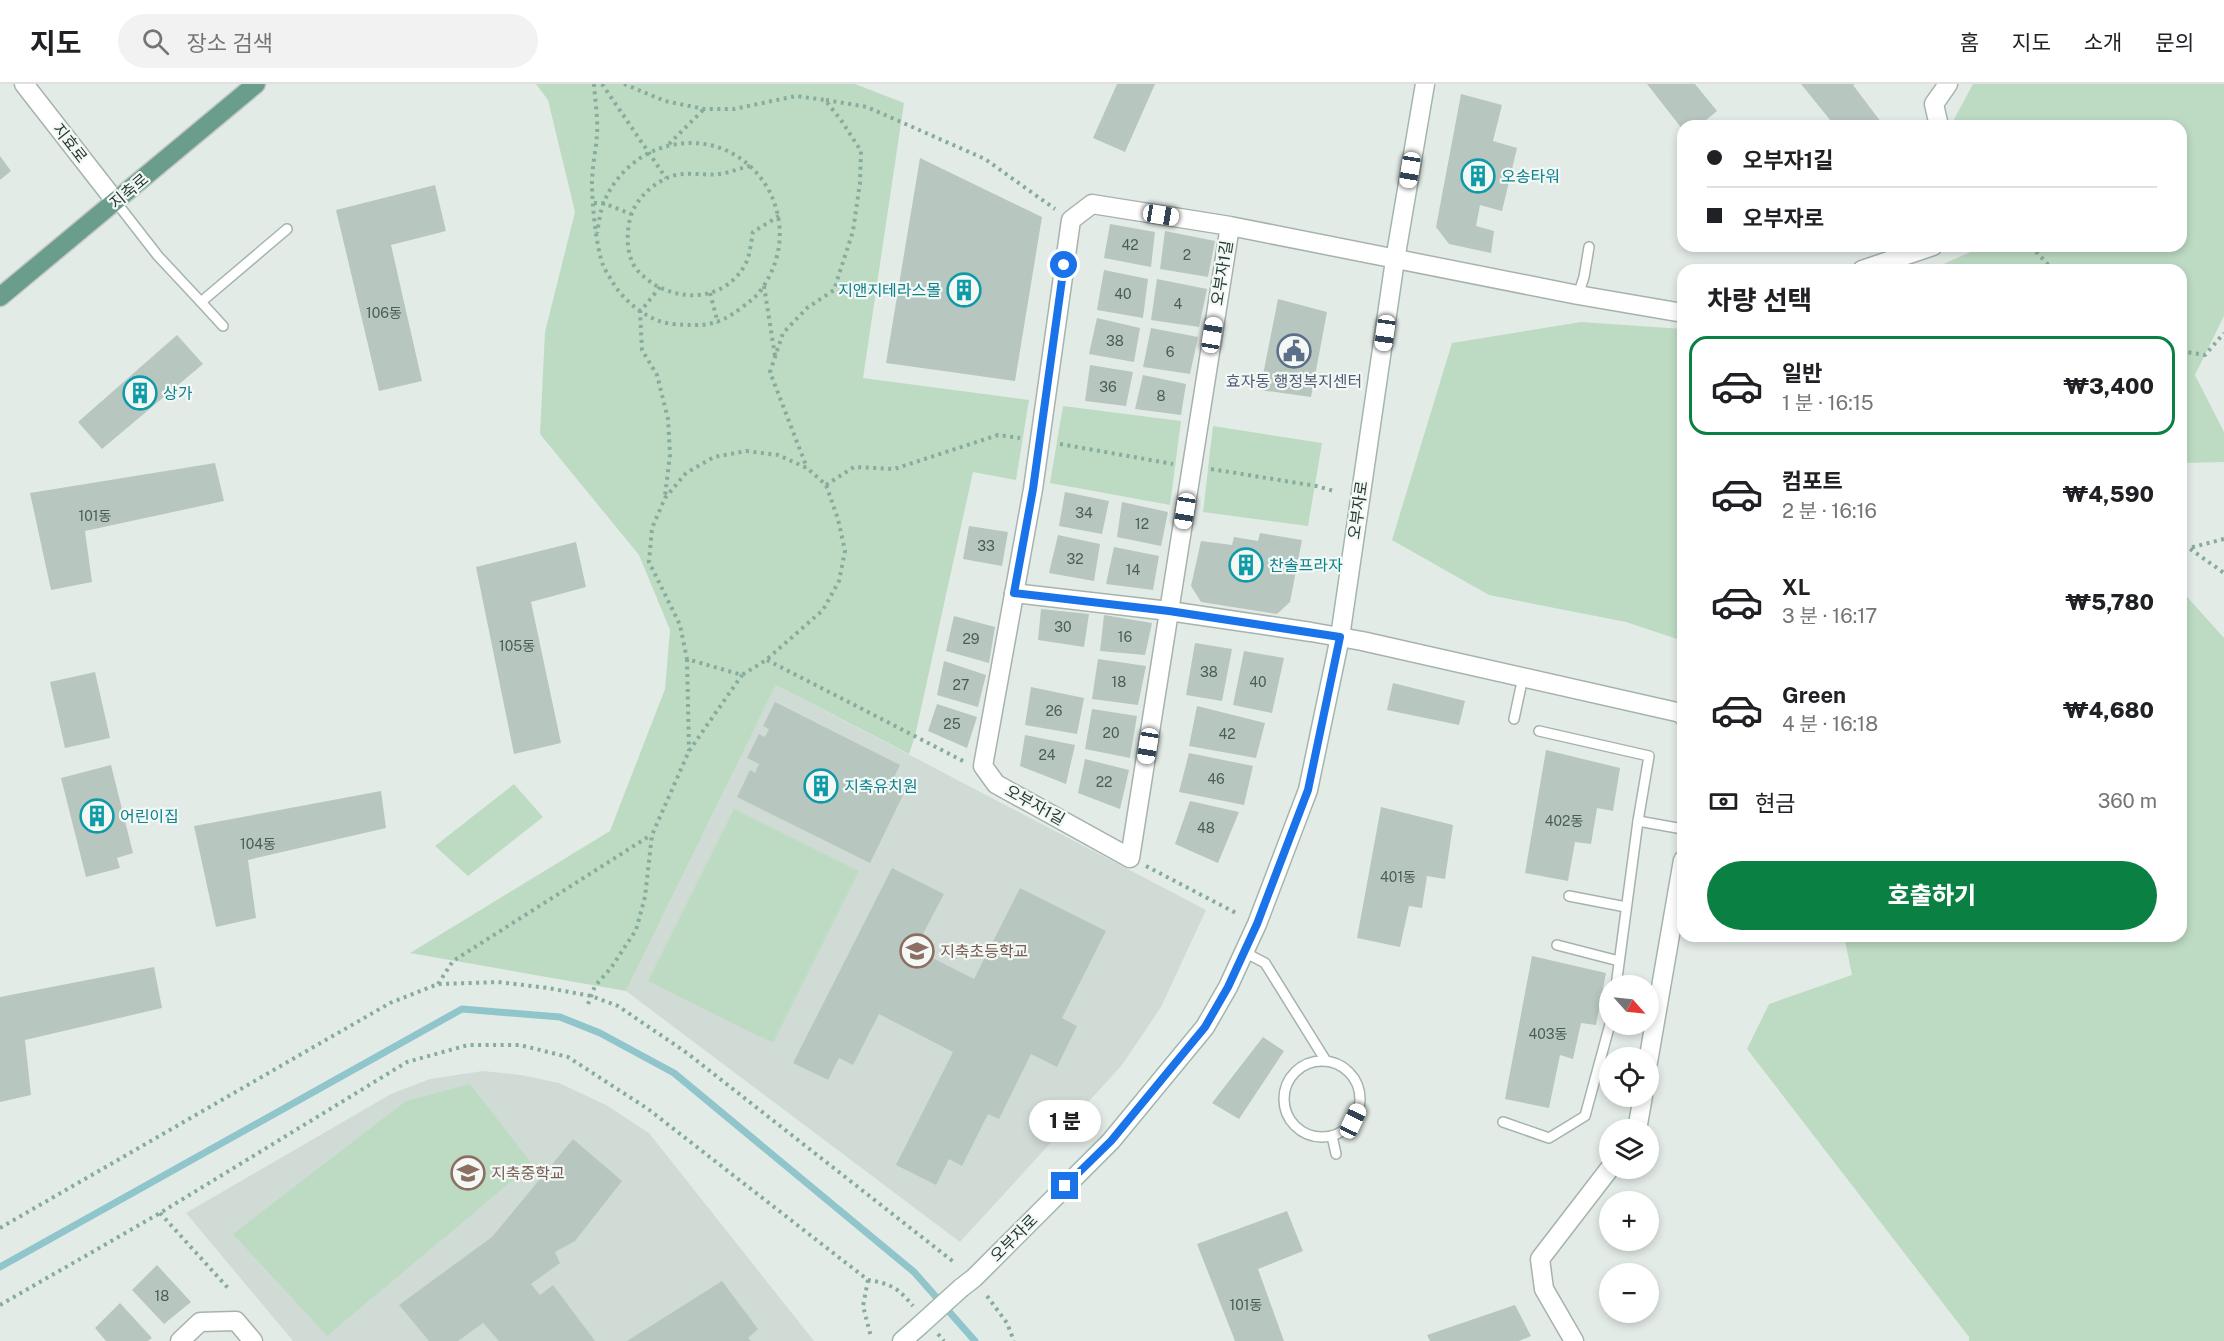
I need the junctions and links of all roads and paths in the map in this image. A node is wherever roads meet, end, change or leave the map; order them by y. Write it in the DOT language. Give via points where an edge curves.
graph roads {
  1 [pos="24,84"];
  2 [pos="256,84"];
  3 [pos="594,84"];
  4 [pos="603,84"];
  5 [pos="624,84"];
  6 [pos="1425,84"];
  7 [pos="1948,84"];
  8 [pos="825,100"];
  9 [pos="704,109"];
  10 [pos="1938,120"];
  11 [pos="668,145"];
  12 [pos="649,153"];
  13 [pos="750,166"];
  14 [pos="666,178"];
  15 [pos="116,202"];
  16 [pos="594,203"];
  17 [pos="603,203"];
  18 [pos="631,214"];
  19 [pos="779,216"];
  20 [pos="1071,220"];
  21 [pos="1230,226"];
  22 [pos="287,230"];
  23 [pos="597,233"];
  24 [pos="1589,247"];
  25 [pos="1915,252"];
  26 [pos="2036,252"];
  27 [pos="1395,260"];
  28 [pos="1880,264"];
  29 [pos="2048,264"];
  30 [pos="764,285"];
  31 [pos="660,287"];
  32 [pos="710,293"];
  33 [pos="1578,296"];
  34 [pos="0,297"];
  35 [pos="201,302"];
  36 [pos="640,312"];
  37 [pos="1677,312"];
  38 [pos="718,323"];
  39 [pos="223,326"];
  40 [pos="2224,333"];
  41 [pos="2187,352"];
  42 [pos="775,357"];
  43 [pos="1039,441"];
  44 [pos="1192,466"];
  45 [pos="807,468"];
  46 [pos="826,484"];
  47 [pos="1334,491"];
  48 [pos="665,498"];
  49 [pos="2224,539"];
  50 [pos="2224,573"];
  51 [pos="1014,593"];
  52 [pos="1169,611"];
  53 [pos="1340,637"];
  54 [pos="687,659"];
  55 [pos="766,660"];
  56 [pos="742,675"];
  57 [pos="1523,677"];
  58 [pos="1677,712"];
  59 [pos="1514,719"];
  60 [pos="1539,731"];
  61 [pos="689,751"];
  62 [pos="983,766"];
  63 [pos="1638,821"];
  64 [pos="1677,828"];
  65 [pos="652,834"];
  66 [pos="1130,858"];
  67 [pos="1677,895"];
  68 [pos="1569,896"];
  69 [pos="1626,907"];
  70 [pos="1236,913"];
  71 [pos="1557,945"];
  72 [pos="1244,951"];
  73 [pos="1619,961"];
  74 [pos="1617,975"];
  75 [pos="438,984"];
  76 [pos="591,996"];
  77 [pos="588,1004"];
  78 [pos="1607,1035"];
  79 [pos="1651,1047"];
  80 [pos="1326,1061"];
  81 [pos="1503,1122"];
  82 [pos="1332,1136"];
  83 [pos="1336,1154"];
  84 [pos="1601,1179"];
  85 [pos="160,1212"];
  86 [pos="0,1228"];
  87 [pos="956,1263"];
  88 [pos="868,1280"];
  89 [pos="228,1288"];
  90 [pos="987,1296"];
  91 [pos="0,1305"];
  92 [pos="914,1308"];
  93 [pos="936,1333"];
  94 [pos="871,1337"];
  95 [pos="180,1341"];
  96 [pos="253,1341"];
  97 [pos="902,1341"];
  98 [pos="944,1341"];
  99 [pos="1014,1341"];
  100 [pos="1574,1341"];
  1 -- 15 [label="street, 지효로"];
  2 -- 15 [label="main road, 지축로"];
  3 -- 16 [label="path"];
  4 -- 12 [label="path"];
  5 -- 9 [label="path" via="665,101"];
  6 -- 27 [label="street, 오부자로"];
  7 -- 10 [label="street" via="1934,104"];
  8 -- 9 [label="path" via="796,96 734,108"];
  8 -- 20 [label="path" via="867,107 985,159"];
  8 -- 42 [label="path" via="861,151 853,231 834,290 807,308 783,333"];
  9 -- 11 [label="path"];
  11 -- 12 [label="path"];
  11 -- 13 [label="path" via="697,142 726,150"];
  12 -- 14 [label="path"];
  12 -- 17 [label="path" via="619,176"];
  13 -- 14 [label="path" via="719,174"];
  13 -- 19 [label="path" via="769,189"];
  14 -- 18 [label="path" via="644,192"];
  15 -- 34 [label="main road, 지축로"];
  15 -- 35 [label="lane"];
  16 -- 17 [label="path"];
  16 -- 23 [label="path"];
  17 -- 18 [label="path"];
  17 -- 23 [label="path"];
  18 -- 31 [label="path" via="627,238 631,261 646,279"];
  19 -- 30 [label="path" via="780,245 772,274"];
  19 -- 32 [label="path" via="753,232 746,263 730,283"];
  20 -- 21 [label="street, 오부자1길" via="1092,204"];
  20 -- 43 [label="street"];
  21 -- 27 [label="street, 오부자1길"];
  21 -- 44 [label="street, 오부자1길"];
  22 -- 35 [label="lane"];
  23 -- 36 [label="path" via="603,264 612,282"];
  24 -- 33 [label="lane"];
  25 -- 28 [label="street"];
  26 -- 29 [label="path"];
  27 -- 33 [label="street"];
  27 -- 53 [label="street, 오부자로"];
  30 -- 38 [label="path" via="755,298"];
  30 -- 42 [label="path"];
  31 -- 32 [label="path" via="686,297"];
  31 -- 36 [label="path"];
  32 -- 38 [label="path"];
  33 -- 37 [label="street"];
  35 -- 39 [label="lane"];
  36 -- 38 [label="path" via="669,324"];
  36 -- 48 [label="path" via="642,350 657,375 668,419 670,455"];
  40 -- 41 [label="path" via="2205,355"];
  42 -- 45 [label="path" via="770,372"];
  43 -- 44 [label="path"];
  43 -- 46 [label="path" via="998,435 894,469 854,467"];
  43 -- 51 [label="street"];
  44 -- 47 [label="path"];
  44 -- 52 [label="street, 오부자1길"];
  45 -- 46 [label="path"];
  45 -- 48 [label="path" via="767,453 746,451 714,457 686,474"];
  46 -- 55 [label="path" via="845,550 839,581 823,610"];
  48 -- 54 [label="path" via="652,528 649,562 680,625"];
  49 -- 50 [label="path" via="2189,548"];
  51 -- 52 [label="street"];
  51 -- 62 [label="street"];
  52 -- 53 [label="street"];
  52 -- 66 [label="street, 오부자1길"];
  53 -- 57 [label="street"];
  53 -- 72 [label="street, 오부자로" via="1308,790"];
  54 -- 56 [label="path"];
  54 -- 61 [label="path"];
  55 -- 56 [label="path"];
  55 -- 62 [label="path" via="970,764"];
  56 -- 61 [label="path"];
  57 -- 58 [label="street"];
  57 -- 59 [label="lane"];
  60 -- 63 [label="lane" via="1649,756"];
  61 -- 65 [label="path"];
  62 -- 66 [label="street, 오부자1길" via="996,784"];
  63 -- 64 [label="lane"];
  63 -- 69 [label="lane"];
  65 -- 75 [label="path" via="453,961"];
  65 -- 76 [label="path" via="645,897 636,930"];
  66 -- 70 [label="path"];
  67 -- 79 [label="street"];
  68 -- 69 [label="lane"];
  69 -- 73 [label="lane"];
  71 -- 73 [label="lane"];
  72 -- 80 [label="lane" via="1265,963"];
  72 -- 97 [label="street, 오부자로, bridge" via="1205,1027 1118,1132 974,1278"];
  73 -- 74 [label="lane"];
  75 -- 76 [label="path" via="498,982"];
  75 -- 86 [label="path" via="390,1003"];
  76 -- 77 [label="path"];
  76 -- 87 [label="path" via="618,1006 687,1053"];
  78 -- 81 [label="lane" via="1585,1116 1549,1138"];
  80 -- 82 [label="lane" via="1349,1072 1360,1096 1353,1121"];
  80 -- 82 [label="lane" via="1303,1066 1287,1084 1284,1095 1285,1107 1297,1128 1319,1137"];
  82 -- 83 [label="lane"];
  84 -- 100 [label="street" via="1539,1259 1544,1289"];
  85 -- 88 [label="path" via="407,1062 468,1045 520,1045 568,1057 648,1109"];
  85 -- 89 [label="path"];
  85 -- 91 [label="path"];
  88 -- 92 [label="path" via="887,1283"];
  88 -- 94 [label="path" via="863,1305"];
  90 -- 99 [label="path" via="1007,1323"];
  93 -- 98 [label="path"];
  95 -- 96 [label="street" via="200,1322 236,1321"];
}
